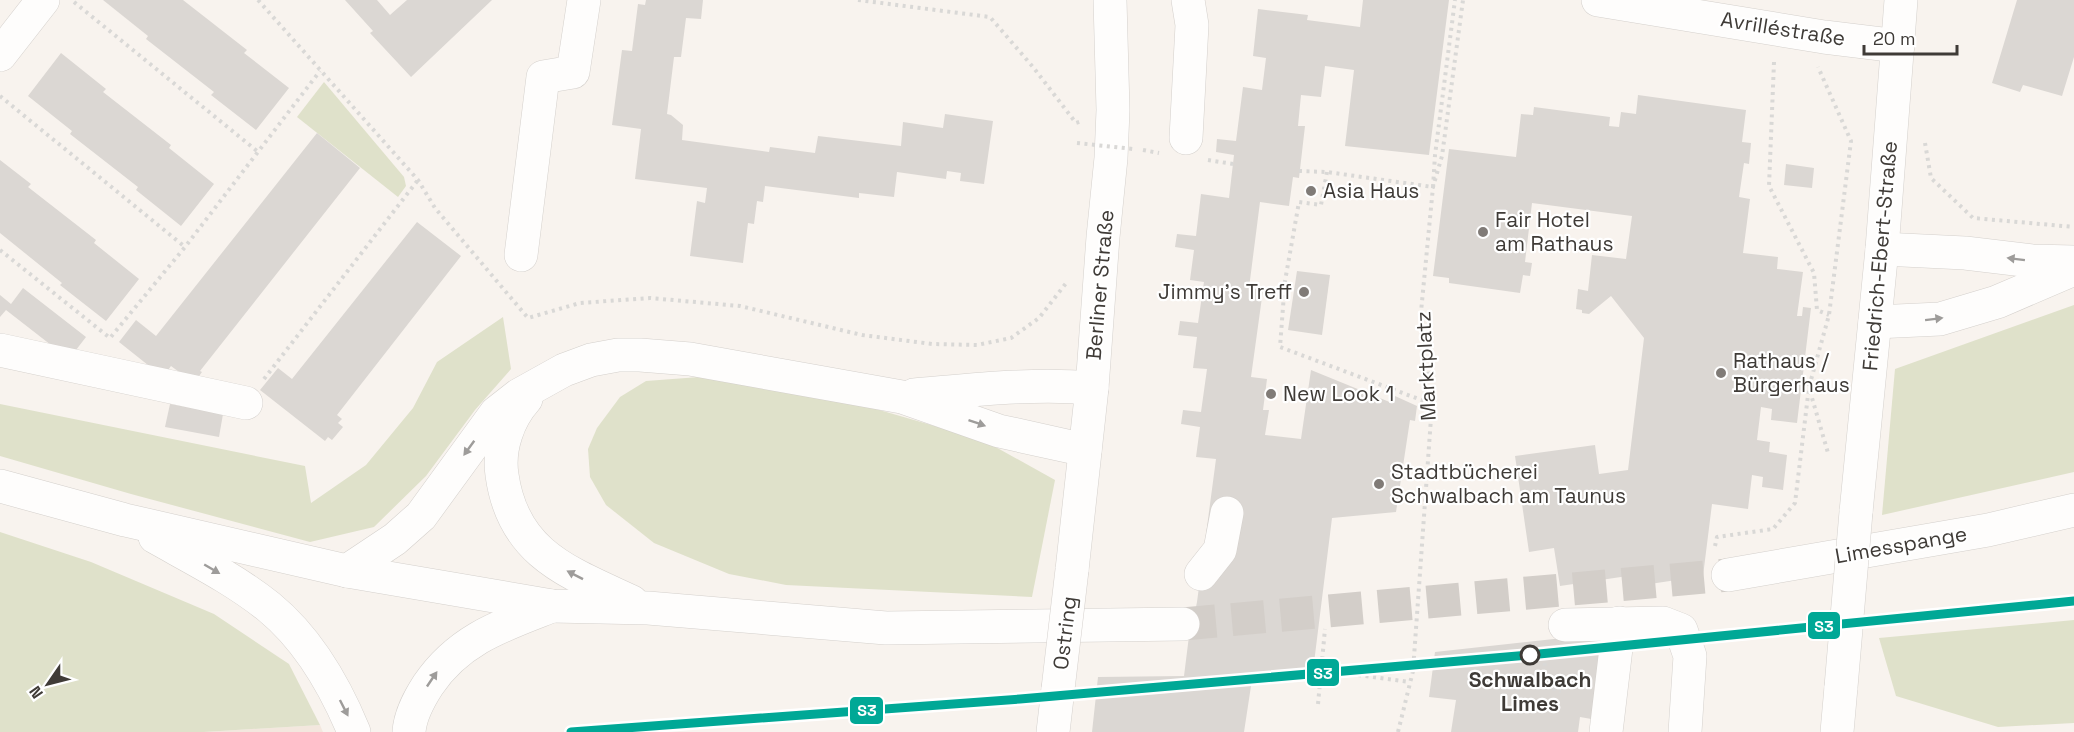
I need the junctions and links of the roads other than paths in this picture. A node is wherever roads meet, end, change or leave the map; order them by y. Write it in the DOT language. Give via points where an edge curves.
graph roads {
  1 [pos="44,0"];
  2 [pos="584,0"];
  3 [pos="1110,0"];
  4 [pos="1188,0"];
  5 [pos="1598,0"];
  6 [pos="1901,0"];
  7 [pos="1898,46"];
  8 [pos="0,55"];
  9 [pos="1186,138"];
  10 [pos="1882,249"];
  11 [pos="521,255"];
  12 [pos="2074,262"];
  13 [pos="2074,269"];
  14 [pos="1875,322"];
  15 [pos="0,350"];
  16 [pos="542,381"];
  17 [pos="1092,388"];
  18 [pos="902,397"];
  19 [pos="246,403"];
  20 [pos="1085,450"];
  21 [pos="0,486"];
  22 [pos="2074,510"];
  23 [pos="1227,513"];
  24 [pos="125,520"];
  25 [pos="1721,561"];
  26 [pos="1072,570"];
  27 [pos="347,571"];
  28 [pos="1201,574"];
  29 [pos="552,606"];
  30 [pos="648,608"];
  31 [pos="1183,624"];
  32 [pos="1619,624"];
  33 [pos="1554,633"];
  34 [pos="354,732"];
  35 [pos="410,732"];
  36 [pos="1053,732"];
  37 [pos="1606,732"];
  38 [pos="1685,732"];
  39 [pos="1837,732"];
  1 -- 8 [label="main road"];
  2 -- 11 [label="main road" via="573,72 543,78"];
  3 -- 17 [label="main road, Berliner Straße" via="1111,158"];
  4 -- 9 [label="main road" via="1192,25"];
  5 -- 7 [label="main road, Avrilléstraße"];
  6 -- 7 [label="main road, Friedrich-Ebert-Straße"];
  7 -- 10 [label="main road, Friedrich-Ebert-Straße"];
  12 -- 10 [label="main road, one-way"];
  10 -- 14 [label="main road, Friedrich-Ebert-Straße"];
  14 -- 13 [label="main road, one-way" via="1940,319 1997,302"];
  14 -- 39 [label="main road, Friedrich-Ebert-Straße, bridge"];
  15 -- 19 [label="main road"];
  16 -- 18 [label="main road" via="591,360 640,355 690,359"];
  16 -- 27 [label="main road, one-way" via="496,413 421,516"];
  30 -- 16 [label="main road, one-way" via="571,574 545,556 512,515 500,463 506,432 523,402"];
  17 -- 18 [label="main road" via="1006,387"];
  17 -- 20 [label="main road, Berliner Straße"];
  18 -- 20 [label="main road, one-way" via="999,431"];
  20 -- 26 [label="main road, Berliner Straße"];
  21 -- 24 [label="main road"];
  22 -- 25 [label="main road, Limesspange" via="1988,530"];
  23 -- 28 [label="main road" via="1220,550"];
  24 -- 27 [label="main road"];
  24 -- 34 [label="main road, one-way" via="236,583 271,609 324,671"];
  26 -- 36 [label="main road, Ostring, bridge"];
  27 -- 29 [label="main road"];
  29 -- 30 [label="main road"];
  35 -- 29 [label="main road, one-way" via="419,698 438,669 463,646 495,628"];
  30 -- 31 [label="main road" via="886,628"];
  32 -- 33 [label="main road"];
  32 -- 37 [label="main road"];
  32 -- 38 [label="main road" via="1663,622 1681,630 1690,656"];
}
